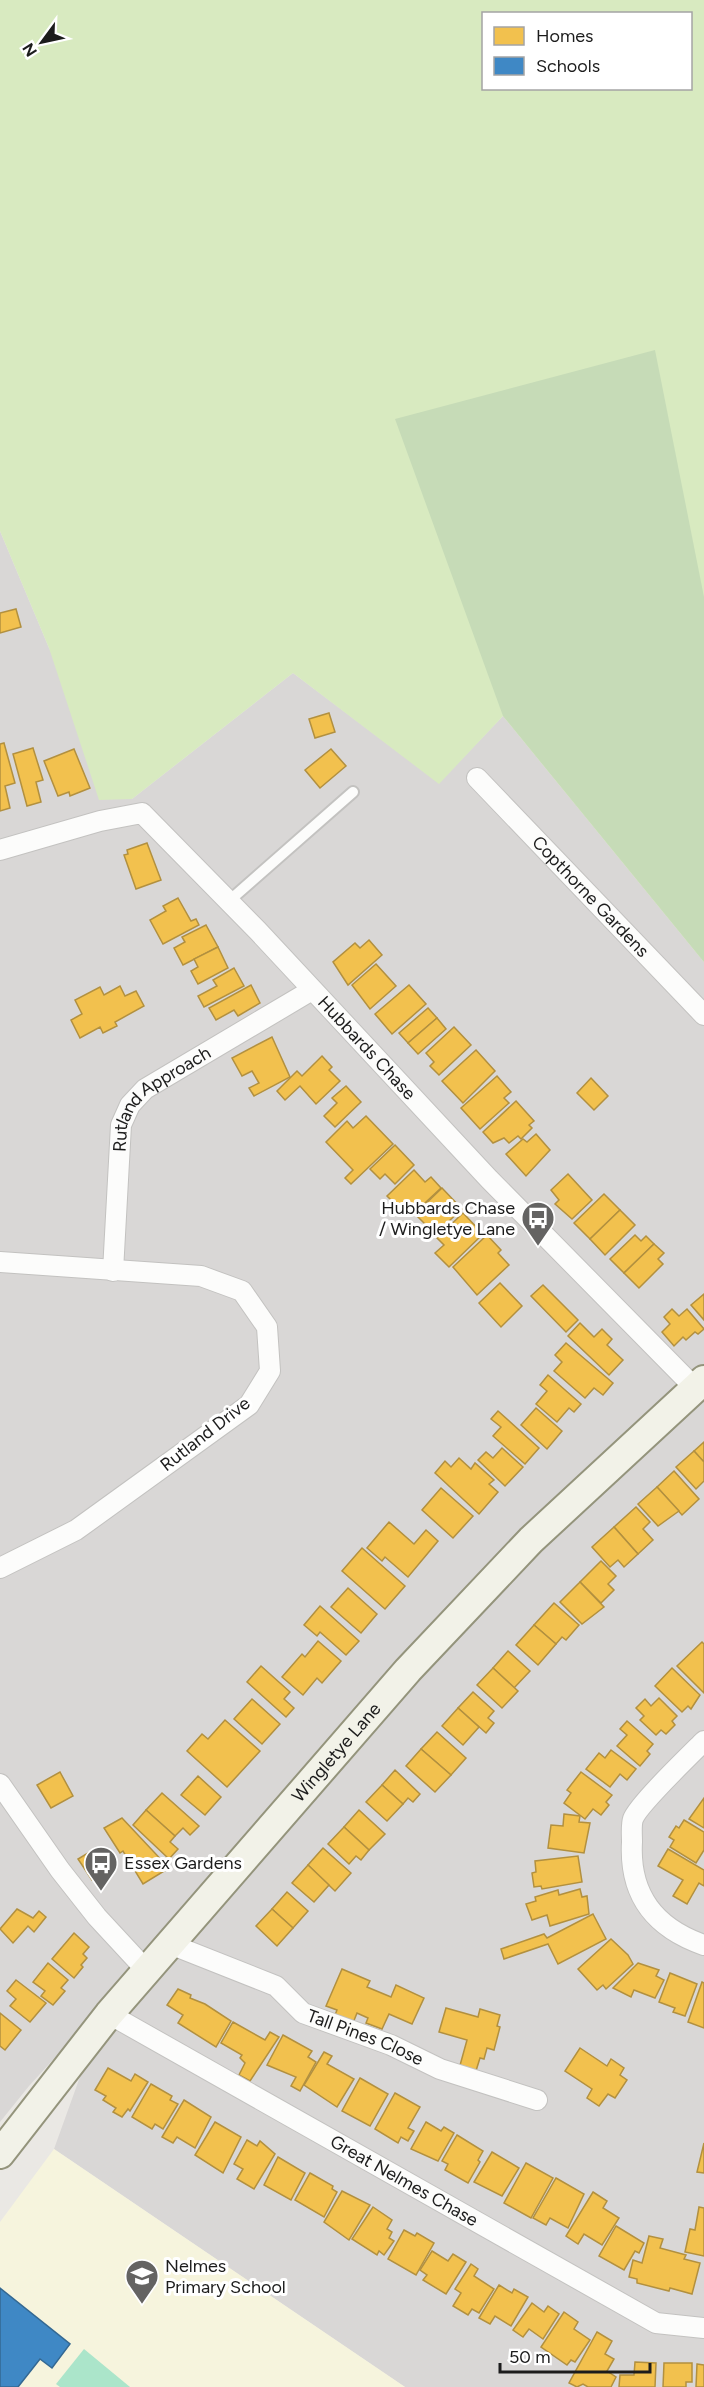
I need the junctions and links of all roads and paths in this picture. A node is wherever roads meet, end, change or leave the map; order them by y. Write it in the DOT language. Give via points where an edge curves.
graph roads {
  1 [pos="477,778"];
  2 [pos="353,792"];
  3 [pos="0,850"];
  4 [pos="229,901"];
  5 [pos="312,990"];
  6 [pos="704,1015"];
  7 [pos="0,1262"];
  8 [pos="113,1271"];
  9 [pos="699,1384"];
  10 [pos="0,1568"];
  11 [pos="704,1741"];
  12 [pos="0,1784"];
  13 [pos="170,1944"];
  14 [pos="704,1945"];
  15 [pos="147,1971"];
  16 [pos="109,2014"];
  17 [pos="537,2100"];
  18 [pos="0,2154"];
  19 [pos="704,2328"];
  1 -- 6 [label="street, Copthorne Gardens"];
  2 -- 4 [label="lane"];
  3 -- 4 [label="street, Hubbards Chase" via="142,813"];
  4 -- 5 [label="street, Hubbards Chase"];
  5 -- 8 [label="street, Rutland Approach" via="145,1089 130,1105 121,1125"];
  5 -- 9 [label="street, Hubbards Chase" via="512,1203"];
  7 -- 8 [label="street, Rutland Drive"];
  8 -- 10 [label="street, Rutland Drive" via="201,1276 242,1290 267,1327 270,1371 249,1405 76,1530"];
  9 -- 13 [label="street, Wingletye Lane" via="531,1540 408,1670"];
  11 -- 14 [label="street" via="633,1818 631,1854 636,1890 658,1920 685,1939"];
  12 -- 15 [label="street" via="66,1878"];
  13 -- 15 [label="street, Wingletye Lane"];
  13 -- 17 [label="street, Tall Pines Close" via="276,1986 303,2013 391,2045 440,2069"];
  15 -- 16 [label="street, Wingletye Lane"];
  16 -- 18 [label="street, Wingletye Lane"];
  16 -- 19 [label="street, Great Nelmes Chase" via="656,2324"];
}
